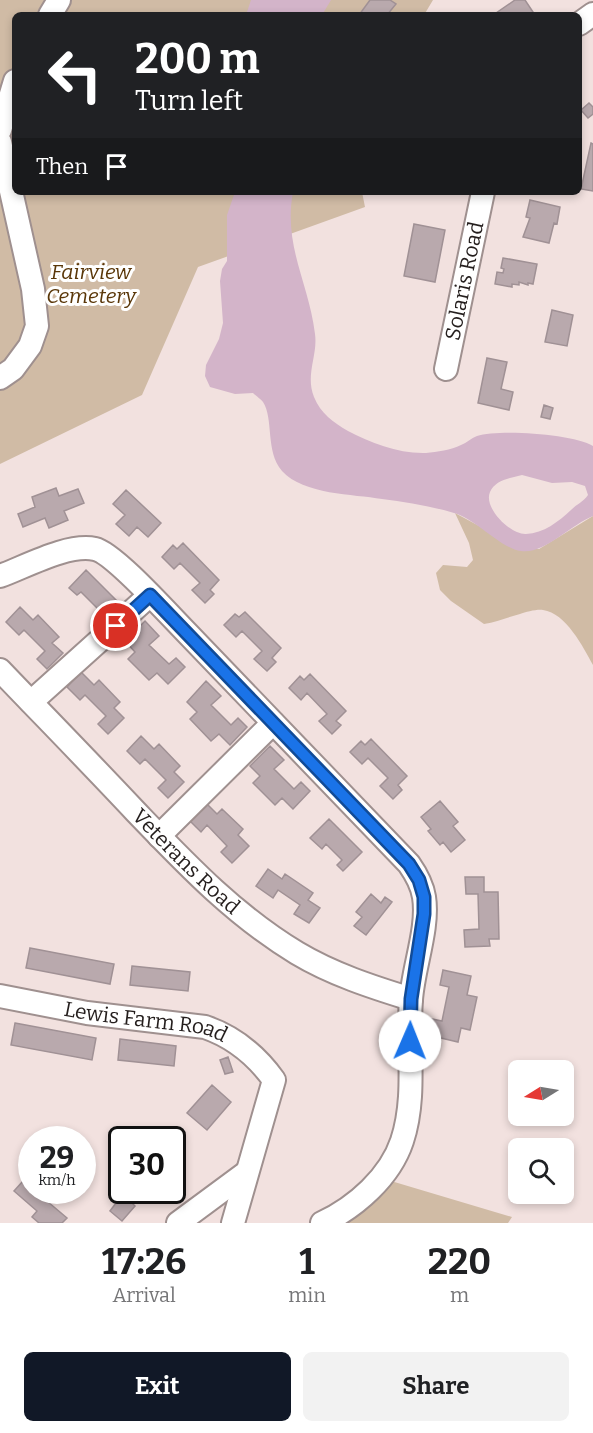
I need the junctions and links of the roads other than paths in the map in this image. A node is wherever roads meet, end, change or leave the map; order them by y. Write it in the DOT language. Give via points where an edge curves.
graph roads {
  1 [pos="12,91"];
  2 [pos="0,130"];
  3 [pos="0,142"];
  4 [pos="482,195"];
  5 [pos="446,369"];
  6 [pos="0,378"];
  7 [pos="0,576"];
  8 [pos="150,595"];
  9 [pos="0,670"];
  10 [pos="31,702"];
  11 [pos="273,723"];
  12 [pos="159,836"];
  13 [pos="0,996"];
  14 [pos="411,999"];
  15 [pos="247,1172"];
  16 [pos="351,1217"];
  17 [pos="178,1223"];
  18 [pos="232,1223"];
  19 [pos="322,1223"];
  1 -- 2 [label="street"];
  3 -- 6 [label="street" via="33,289 37,326 30,346 13,369"];
  4 -- 5 [label="street, Solaris Road"];
  7 -- 8 [label="street" via="83,547 97,549 111,558"];
  8 -- 10 [label="street"];
  8 -- 11 [label="street"];
  9 -- 10 [label="street, Veterans Road"];
  10 -- 12 [label="street, Veterans Road"];
  11 -- 12 [label="street"];
  11 -- 14 [label="street" via="409,864 419,880 424,914"];
  12 -- 14 [label="street, Veterans Road" via="204,883 271,936 326,968"];
  13 -- 15 [label="street, Lewis Farm Road" via="87,1013 205,1027 247,1050 274,1080"];
  14 -- 16 [label="street" via="410,1092 402,1141 381,1178 362,1197"];
  15 -- 17 [label="street"];
  15 -- 18 [label="street"];
  16 -- 19 [label="street"];
}
